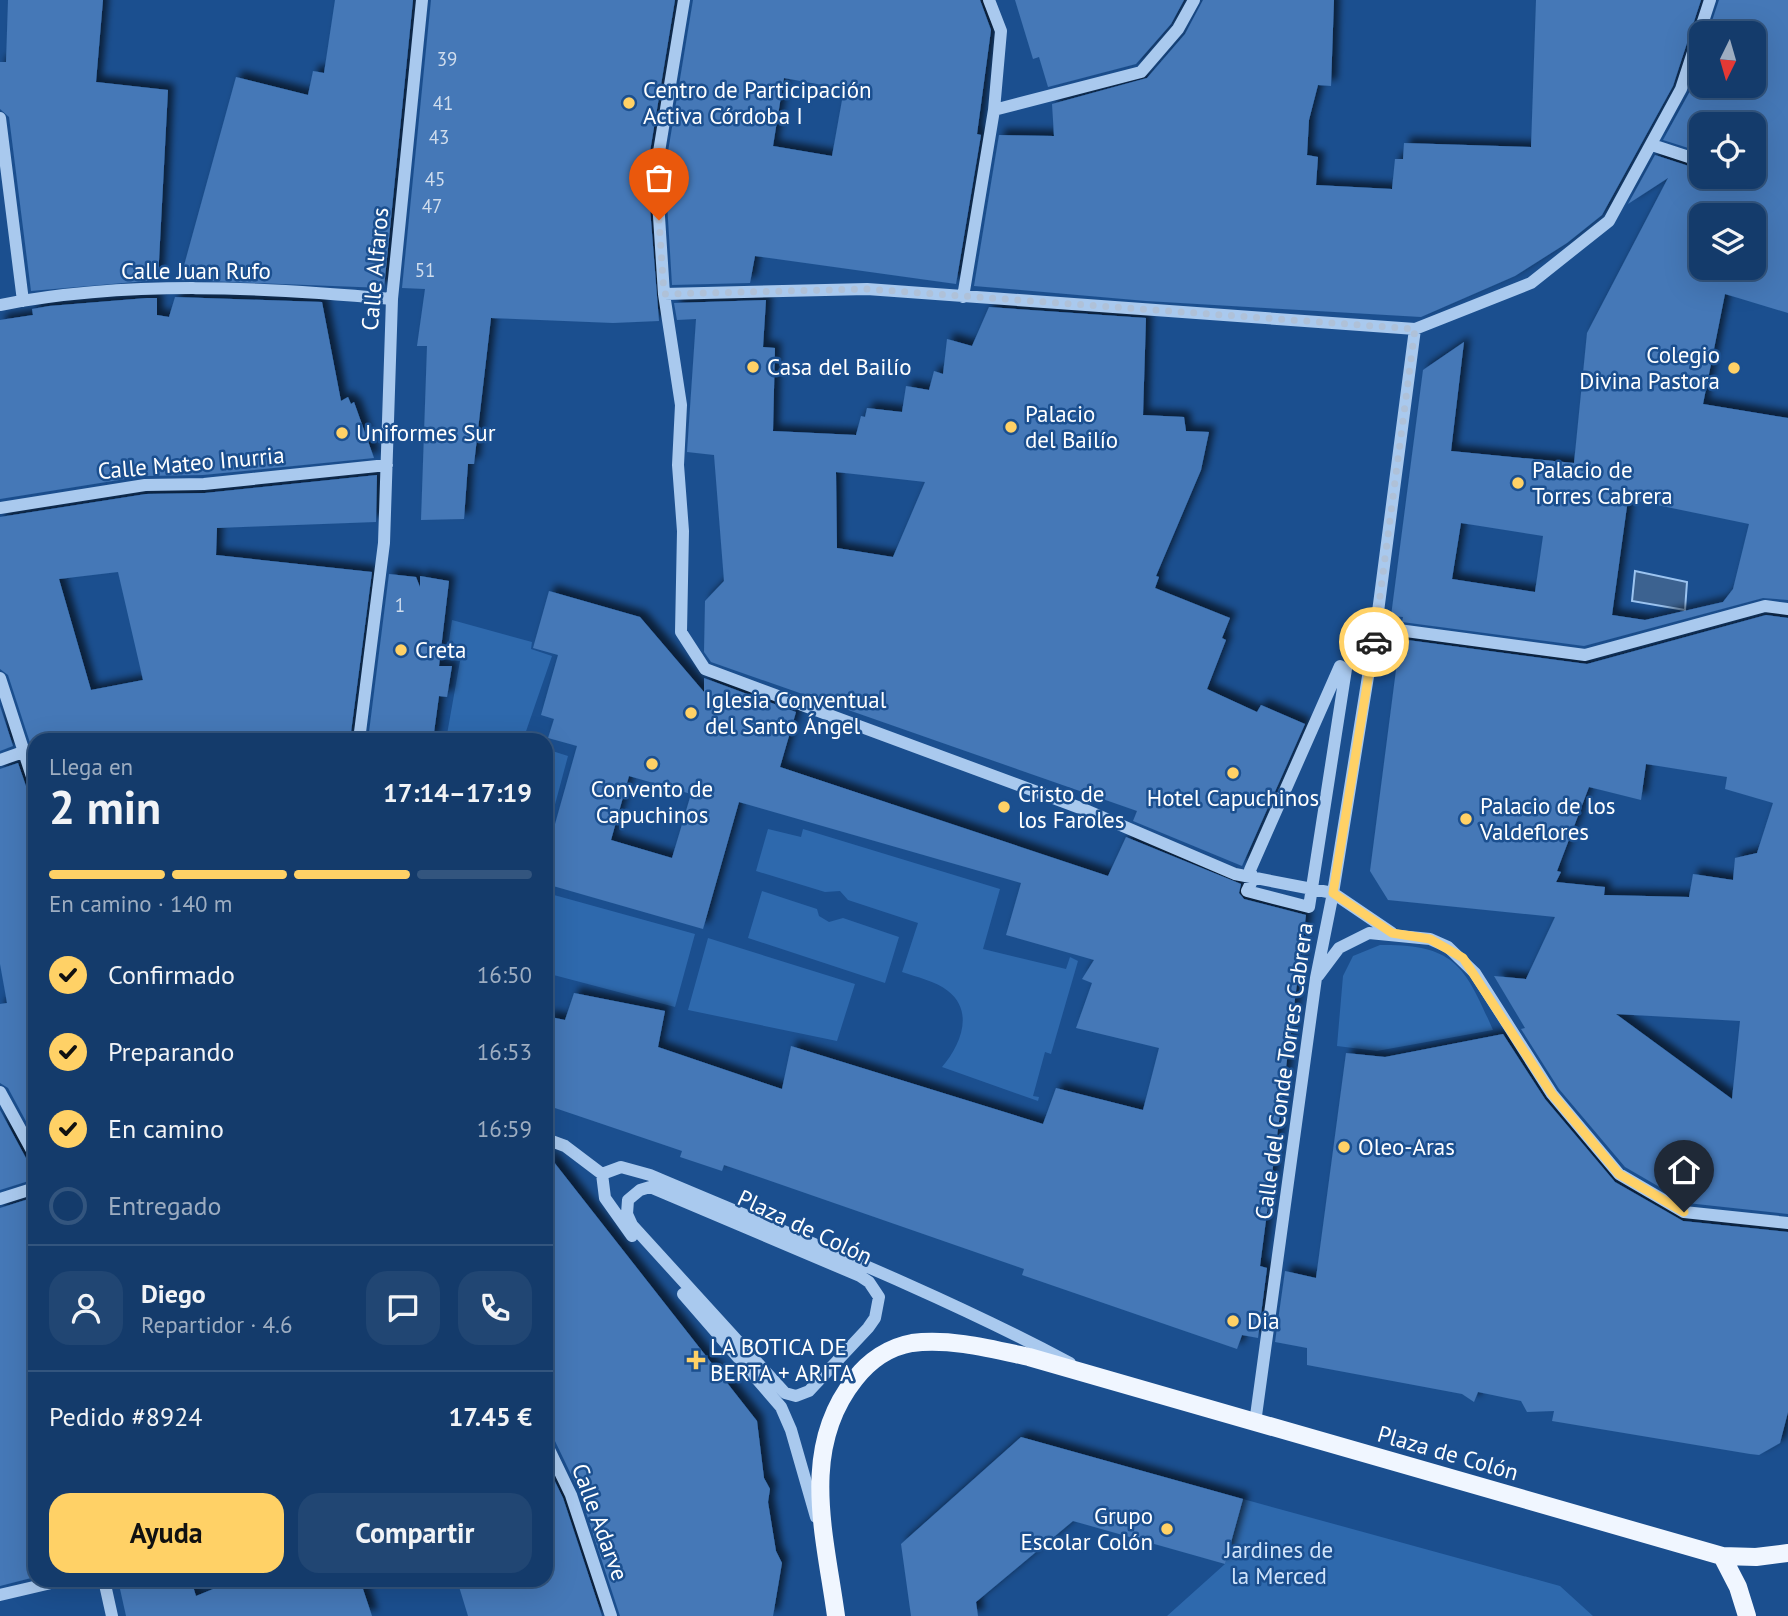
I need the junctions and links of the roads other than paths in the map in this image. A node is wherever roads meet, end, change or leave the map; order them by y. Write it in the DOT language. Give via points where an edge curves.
graph roads {
  1 [pos="422,0"];
  2 [pos="684,0"];
  3 [pos="989,0"];
  4 [pos="1194,0"];
  5 [pos="1710,0"];
  6 [pos="994,110"];
  7 [pos="0,118"];
  8 [pos="1652,145"];
  9 [pos="1689,158"];
  10 [pos="664,294"];
  11 [pos="963,297"];
  12 [pos="392,299"];
  13 [pos="23,301"];
  14 [pos="0,305"];
  15 [pos="1415,329"];
  16 [pos="387,465"];
  17 [pos="0,508"];
  18 [pos="1788,610"];
  19 [pos="1376,627"];
  20 [pos="0,678"];
  21 [pos="360,733"];
  22 [pos="23,752"];
  23 [pos="0,760"];
  24 [pos="28,766"];
  25 [pos="1252,879"];
  26 [pos="1311,889"];
  27 [pos="1333,893"];
  28 [pos="1392,933"];
  29 [pos="1316,978"];
  30 [pos="0,1092"];
  31 [pos="553,1142"];
  32 [pos="28,1143"];
  33 [pos="602,1174"];
  34 [pos="28,1190"];
  35 [pos="0,1199"];
  36 [pos="626,1210"];
  37 [pos="1788,1223"];
  38 [pos="1099,1378"];
  39 [pos="1255,1423"];
  40 [pos="553,1458"];
  41 [pos="1788,1553"];
  42 [pos="1722,1556"];
  43 [pos="830,1572"];
  44 [pos="34,1587"];
  45 [pos="106,1587"];
  46 [pos="0,1595"];
  47 [pos="112,1616"];
  48 [pos="611,1616"];
  49 [pos="836,1616"];
  50 [pos="1747,1616"];
  1 -- 12 [label="street, Calle Alfaros"];
  2 -- 10 [label="street" via="656,170"];
  3 -- 6 [label="street" via="1001,31"];
  4 -- 6 [label="street" via="1178,29 1141,72"];
  5 -- 8 [label="street" via="1681,89"];
  6 -- 11 [label="street"];
  7 -- 13 [label="street"];
  8 -- 9 [label="street"];
  8 -- 15 [label="street" via="1609,221 1531,283"];
  10 -- 11 [label="street" via="867,289"];
  10 -- 25 [label="street" via="681,405 681,632 705,669 1083,808"];
  11 -- 15 [label="street"];
  12 -- 13 [label="street, Calle Juan Rufo" via="319,292 136,289"];
  12 -- 16 [label="street, Calle Alfaros"];
  13 -- 14 [label="street, Calle Juan Rufo"];
  15 -- 19 [label="street, Calle del Conde Torres Cabrera"];
  16 -- 17 [label="street, Calle Mateo Inurria" via="205,484 145,485"];
  16 -- 21 [label="street, Calle Alfaros" via="384,543"];
  18 -- 19 [label="street" via="1765,606 1585,655"];
  19 -- 27 [label="street, Calle del Conde Torres Cabrera"];
  20 -- 22 [label="street"];
  22 -- 23 [label="street"];
  22 -- 24 [label="street"];
  25 -- 26 [label="street" via="1247,891 1309,907"];
  25 -- 26 [label="street" via="1250,870 1340,666 1346,669"];
  26 -- 27 [label="street"];
  27 -- 28 [label="street"];
  27 -- 29 [label="street, Calle del Conde Torres Cabrera"];
  28 -- 29 [label="street" via="1369,933 1350,941"];
  28 -- 37 [label="street" via="1430,939 1463,958 1552,1094 1619,1174 1684,1212"];
  29 -- 39 [label="street, Calle del Conde Torres Cabrera"];
  30 -- 32 [label="street"];
  31 -- 33 [label="street"];
  33 -- 38 [label="street, Plaza de Colón" via="621,1167 650,1175 973,1315"];
  33 -- 43 [label="street, Plaza de Colón" via="604,1198 623,1226 781,1407"];
  34 -- 35 [label="street"];
  36 -- 36 [label="street, Plaza de Colón" via="631,1195 650,1187 662,1190 860,1276 879,1297 876,1318 809,1391 790,1395 636,1230"];
  38 -- 39 [label="main road, Plaza de Colón"];
  38 -- 43 [label="main road, Plaza de Colón" via="983,1347 912,1343 883,1353 842,1395 822,1443 819,1478"];
  39 -- 42 [label="main road, Plaza de Colón"];
  40 -- 48 [label="street, Calle Adarve" via="571,1495"];
  41 -- 42 [label="main road, Plaza de Colón"];
  42 -- 50 [label="main road"];
  43 -- 49 [label="main road, Plaza de Colón"];
  44 -- 46 [label="street"];
  45 -- 47 [label="street"];
}
